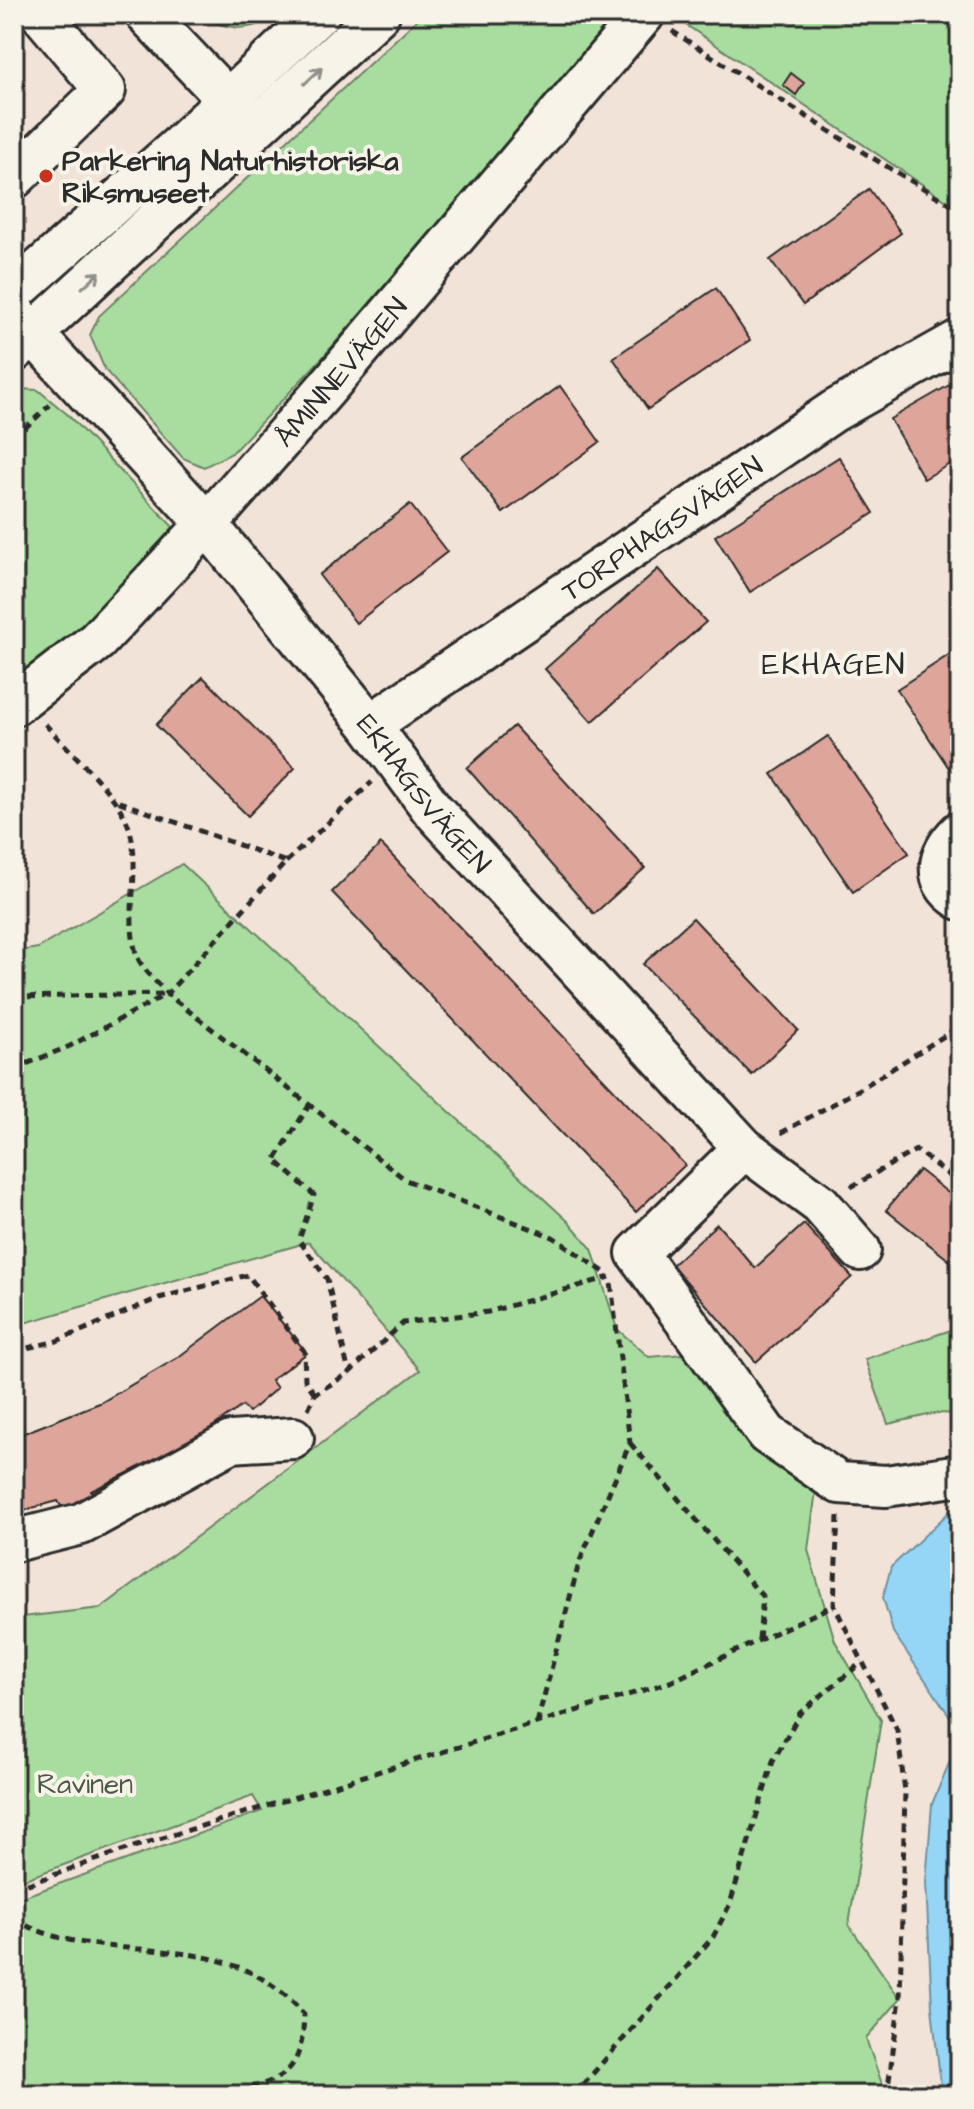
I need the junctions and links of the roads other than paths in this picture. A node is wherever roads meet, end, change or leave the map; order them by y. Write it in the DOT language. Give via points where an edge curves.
graph roads {
  1 [pos="41,14"];
  2 [pos="146,14"];
  3 [pos="319,14"];
  4 [pos="379,14"];
  5 [pos="652,19"];
  6 [pos="229,100"];
  7 [pos="256,129"];
  8 [pos="14,178"];
  9 [pos="14,292"];
  10 [pos="21,332"];
  11 [pos="960,340"];
  12 [pos="207,524"];
  13 [pos="18,702"];
  14 [pos="370,725"];
  15 [pos="960,832"];
  16 [pos="960,899"];
  17 [pos="744,1148"];
  18 [pos="860,1250"];
  19 [pos="293,1438"];
  20 [pos="960,1475"];
  21 [pos="14,1541"];
  1 -- 8 [label="street" via="105,90"];
  2 -- 6 [label="street"];
  3 -- 6 [label="street"];
  7 -- 4 [label="street, one-way"];
  5 -- 12 [label="street, ÅMINNEVÄGEN"];
  6 -- 7 [label="street"];
  6 -- 9 [label="street"];
  10 -- 7 [label="street, one-way"];
  10 -- 12 [label="street, EKHAGSVÄGEN" via="78,380"];
  11 -- 14 [label="street, TORPHAGSVÄGEN" via="834,411"];
  12 -- 13 [label="street, ÅMINNEVÄGEN" via="97,641"];
  12 -- 14 [label="street, EKHAGSVÄGEN"];
  14 -- 17 [label="street, EKHAGSVÄGEN" via="432,809"];
  15 -- 16 [label="street" via="941,855 940,875"];
  17 -- 18 [label="street, EKHAGSVÄGEN" via="820,1204"];
  17 -- 20 [label="street" via="624,1265 767,1434 839,1483 886,1486"];
  19 -- 21 [label="street" via="231,1442 81,1524"];
}
